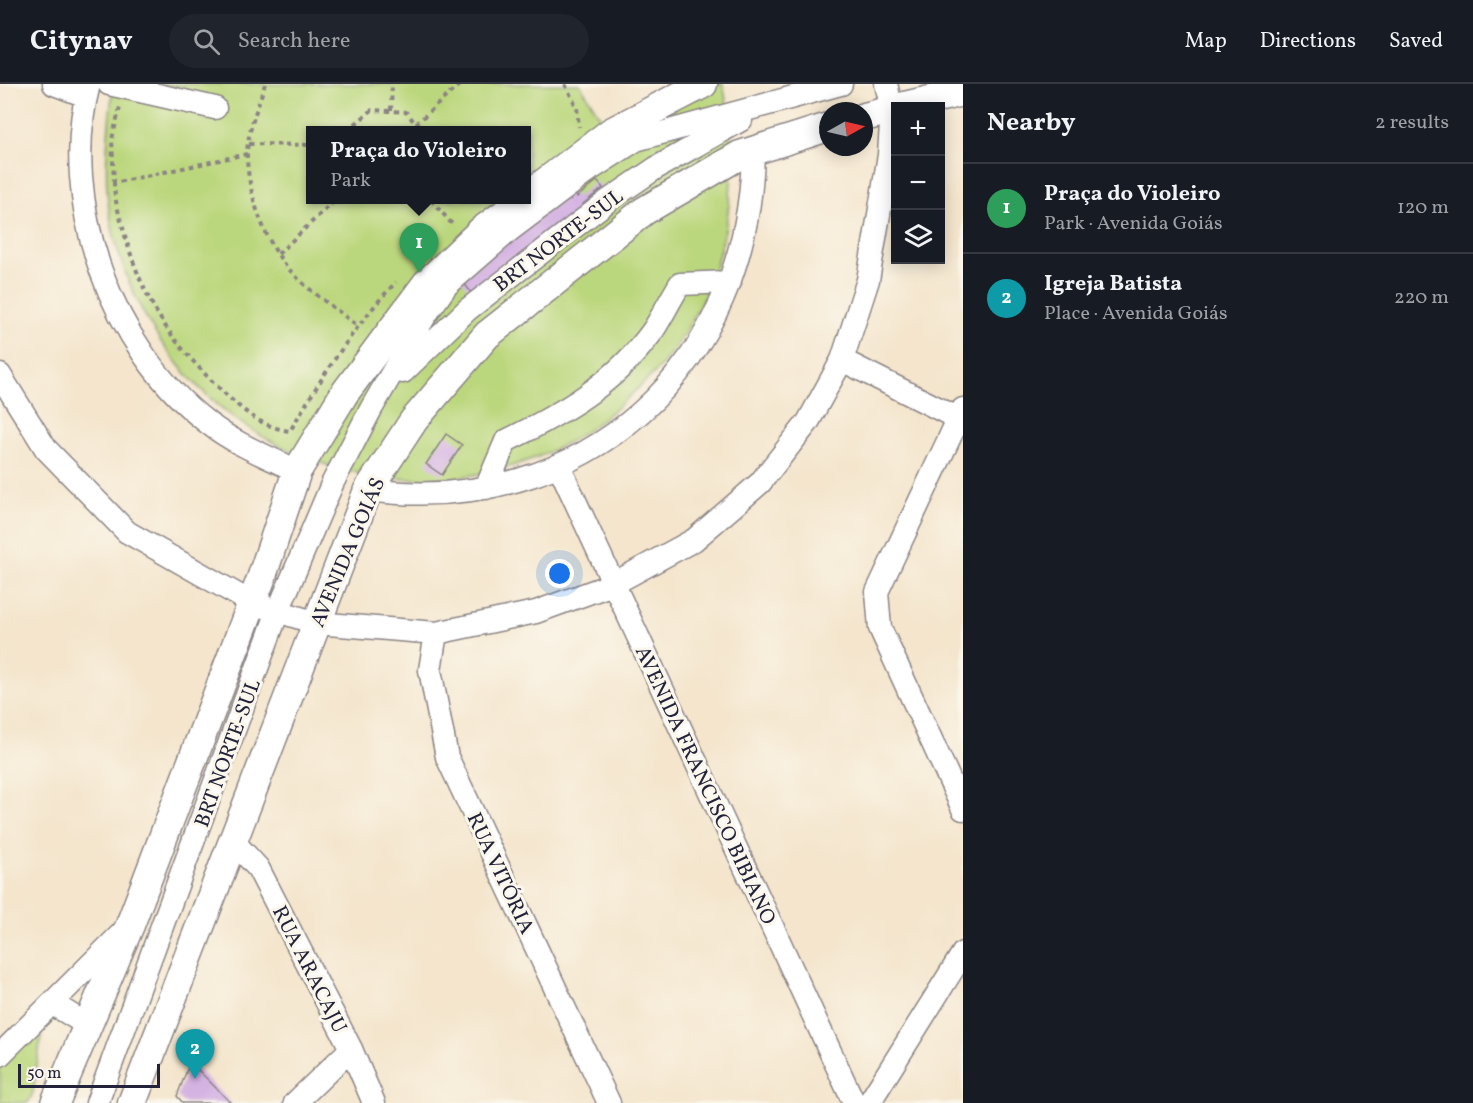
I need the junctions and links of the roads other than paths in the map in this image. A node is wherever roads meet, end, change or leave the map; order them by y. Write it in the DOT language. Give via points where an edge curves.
graph roads {
  1 [pos="54,84"];
  2 [pos="703,84"];
  3 [pos="841,84"];
  4 [pos="120,87"];
  5 [pos="87,90"];
  6 [pos="963,92"];
  7 [pos="895,102"];
  8 [pos="771,103"];
  9 [pos="891,104"];
  10 [pos="215,108"];
  11 [pos="873,113"];
  12 [pos="819,130"];
  13 [pos="891,137"];
  14 [pos="753,149"];
  15 [pos="531,193"];
  16 [pos="518,204"];
  17 [pos="730,282"];
  18 [pos="842,360"];
  19 [pos="1,378"];
  20 [pos="371,409"];
  21 [pos="962,416"];
  22 [pos="559,466"];
  23 [pos="297,471"];
  24 [pos="486,488"];
  25 [pos="368,490"];
  26 [pos="613,584"];
  27 [pos="265,607"];
  28 [pos="316,622"];
  29 [pos="436,633"];
  30 [pos="963,809"];
  31 [pos="234,842"];
  32 [pos="130,925"];
  33 [pos="963,953"];
  34 [pos="53,1004"];
  35 [pos="89,1026"];
  36 [pos="351,1049"];
  37 [pos="0,1055"];
  38 [pos="55,1103"];
  39 [pos="97,1103"];
  40 [pos="132,1103"];
  41 [pos="295,1103"];
  42 [pos="374,1103"];
  43 [pos="609,1103"];
  44 [pos="854,1103"];
  45 [pos="869,1103"];
  1 -- 5 [label="street"];
  2 -- 15 [label="main road" via="611,132"];
  3 -- 8 [label="street, BRT NORTE-SUL"];
  4 -- 10 [label="street"];
  5 -- 23 [label="street" via="81,162 86,221 115,306 138,346 175,393 206,422 234,442"];
  6 -- 7 [label="main road"];
  8 -- 20 [label="street, BRT NORTE-SUL" via="656,168 609,200 467,310 418,355"];
  8 -- 20 [label="street, BRT NORTE-SUL" via="636,140 510,230 447,285"];
  9 -- 11 [label="main road"];
  12 -- 14 [label="main road, AVENIDA GOIÁS"];
  13 -- 18 [label="street" via="868,280"];
  14 -- 17 [label="street" via="753,188 740,254"];
  14 -- 25 [label="main road, AVENIDA GOIÁS" via="644,211 487,335 414,420"];
  16 -- 23 [label="main road" via="481,231 426,284 344,394"];
  17 -- 22 [label="street" via="703,338 672,381 618,432"];
  17 -- 24 [label="street" via="680,284 652,331 625,364 591,395 506,441"];
  18 -- 21 [label="street"];
  18 -- 26 [label="street" via="808,422 760,483 694,540"];
  19 -- 27 [label="street" via="46,449 127,532"];
  20 -- 27 [label="street, BRT NORTE-SUL"];
  21 -- 30 [label="street" via="877,592 880,628"];
  22 -- 24 [label="street"];
  22 -- 26 [label="street, AVENIDA FRANCISCO BIBIANO"];
  23 -- 27 [label="main road"];
  24 -- 25 [label="street" via="398,494"];
  25 -- 28 [label="main road, AVENIDA GOIÁS"];
  26 -- 29 [label="street" via="536,612"];
  26 -- 44 [label="street, AVENIDA FRANCISCO BIBIANO"];
  27 -- 28 [label="street"];
  27 -- 32 [label="main road"];
  27 -- 39 [label="street, BRT NORTE-SUL"];
  28 -- 29 [label="street"];
  28 -- 31 [label="main road, AVENIDA GOIÁS"];
  29 -- 43 [label="street, RUA VITÓRIA" via="430,670 447,757"];
  31 -- 36 [label="street, RUA ARACAJU" via="258,868"];
  31 -- 40 [label="main road, AVENIDA GOIÁS"];
  32 -- 34 [label="street"];
  32 -- 35 [label="main road"];
  33 -- 45 [label="street"];
  34 -- 35 [label="street"];
  34 -- 37 [label="street"];
  35 -- 38 [label="main road"];
  36 -- 41 [label="street"];
  36 -- 42 [label="street, RUA ARACAJU"];
}
